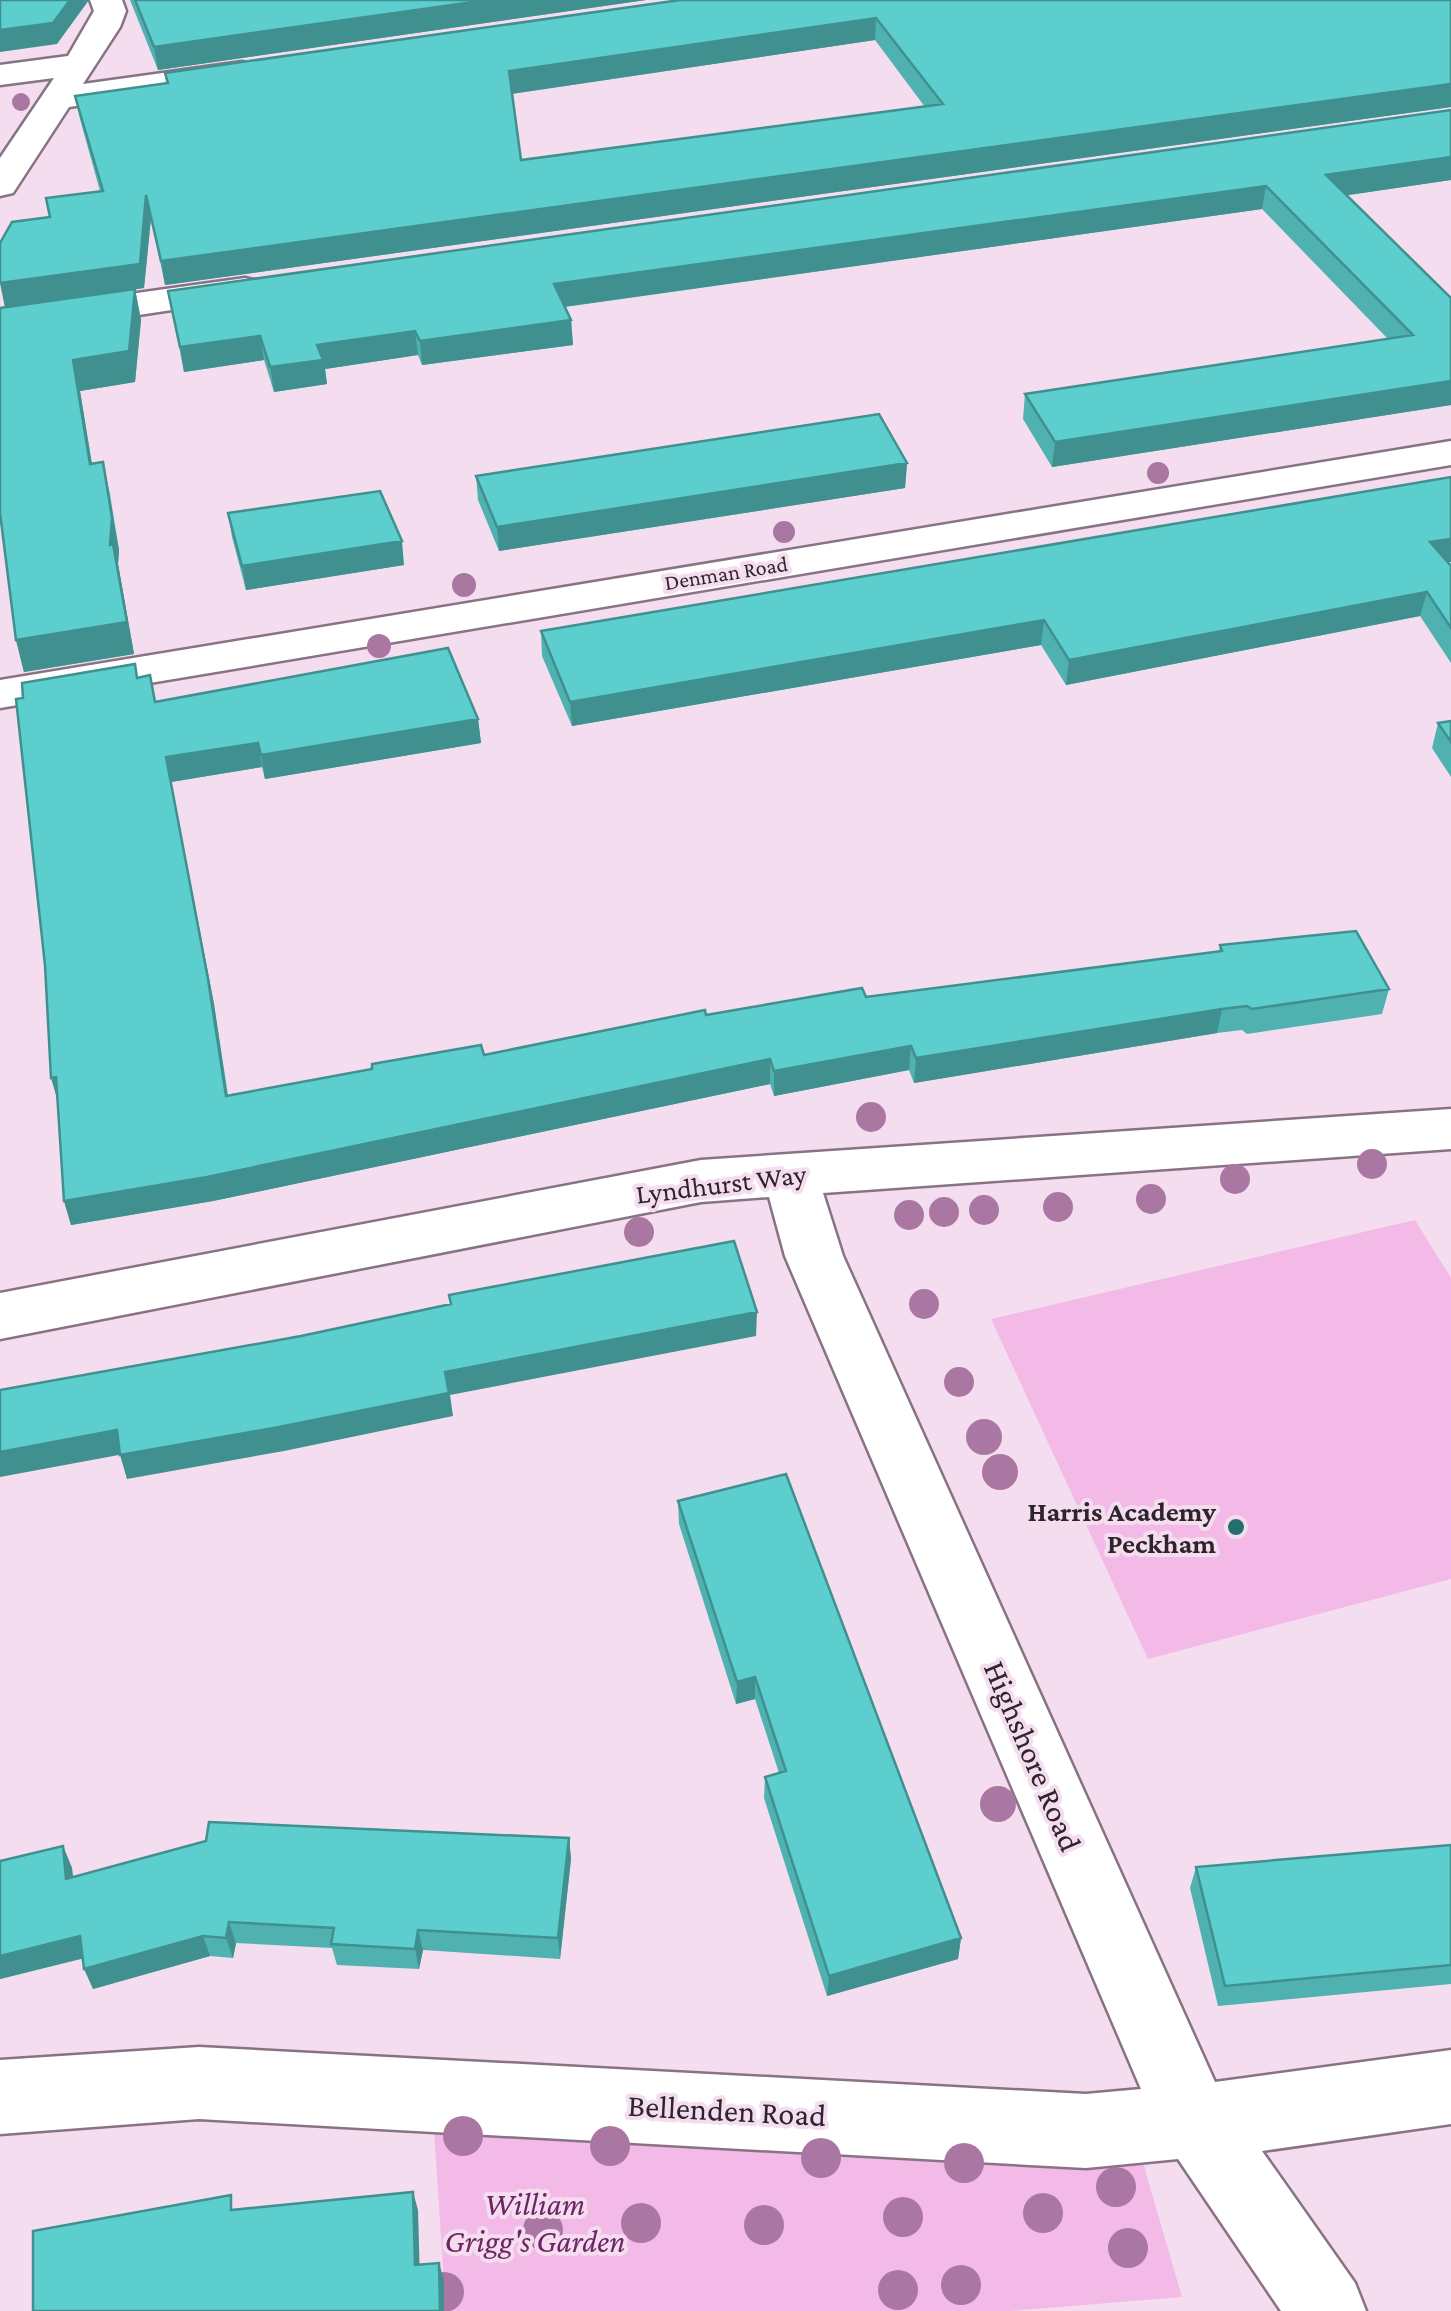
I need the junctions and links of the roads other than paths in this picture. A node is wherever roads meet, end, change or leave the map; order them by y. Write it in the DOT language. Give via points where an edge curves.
graph roads {
  1 [pos="106,0"];
  2 [pos="79,65"];
  3 [pos="272,68"];
  4 [pos="0,75"];
  5 [pos="58,98"];
  6 [pos="0,186"];
  7 [pos="276,284"];
  8 [pos="0,324"];
  9 [pos="1451,452"];
  10 [pos="0,694"];
  11 [pos="1451,1130"];
  12 [pos="790,1175"];
  13 [pos="0,1316"];
  14 [pos="1451,2088"];
  15 [pos="0,2097"];
  16 [pos="1196,2120"];
  17 [pos="1327,2311"];
  1 -- 2 [label="street" via="104,27"];
  2 -- 4 [label="street"];
  2 -- 5 [label="street"];
  3 -- 5 [label="street"];
  5 -- 6 [label="street"];
  7 -- 8 [label="street"];
  9 -- 10 [label="street, Denman Road"];
  11 -- 12 [label="street, Lyndhurst Way"];
  12 -- 13 [label="street, Lyndhurst Way" via="701,1181"];
  12 -- 16 [label="street, Highshore Road" via="814,1256"];
  14 -- 16 [label="street, Bellenden Road"];
  15 -- 16 [label="street, Bellenden Road" via="198,2083 1086,2131"];
  16 -- 17 [label="street, Highshore Road"];
}
